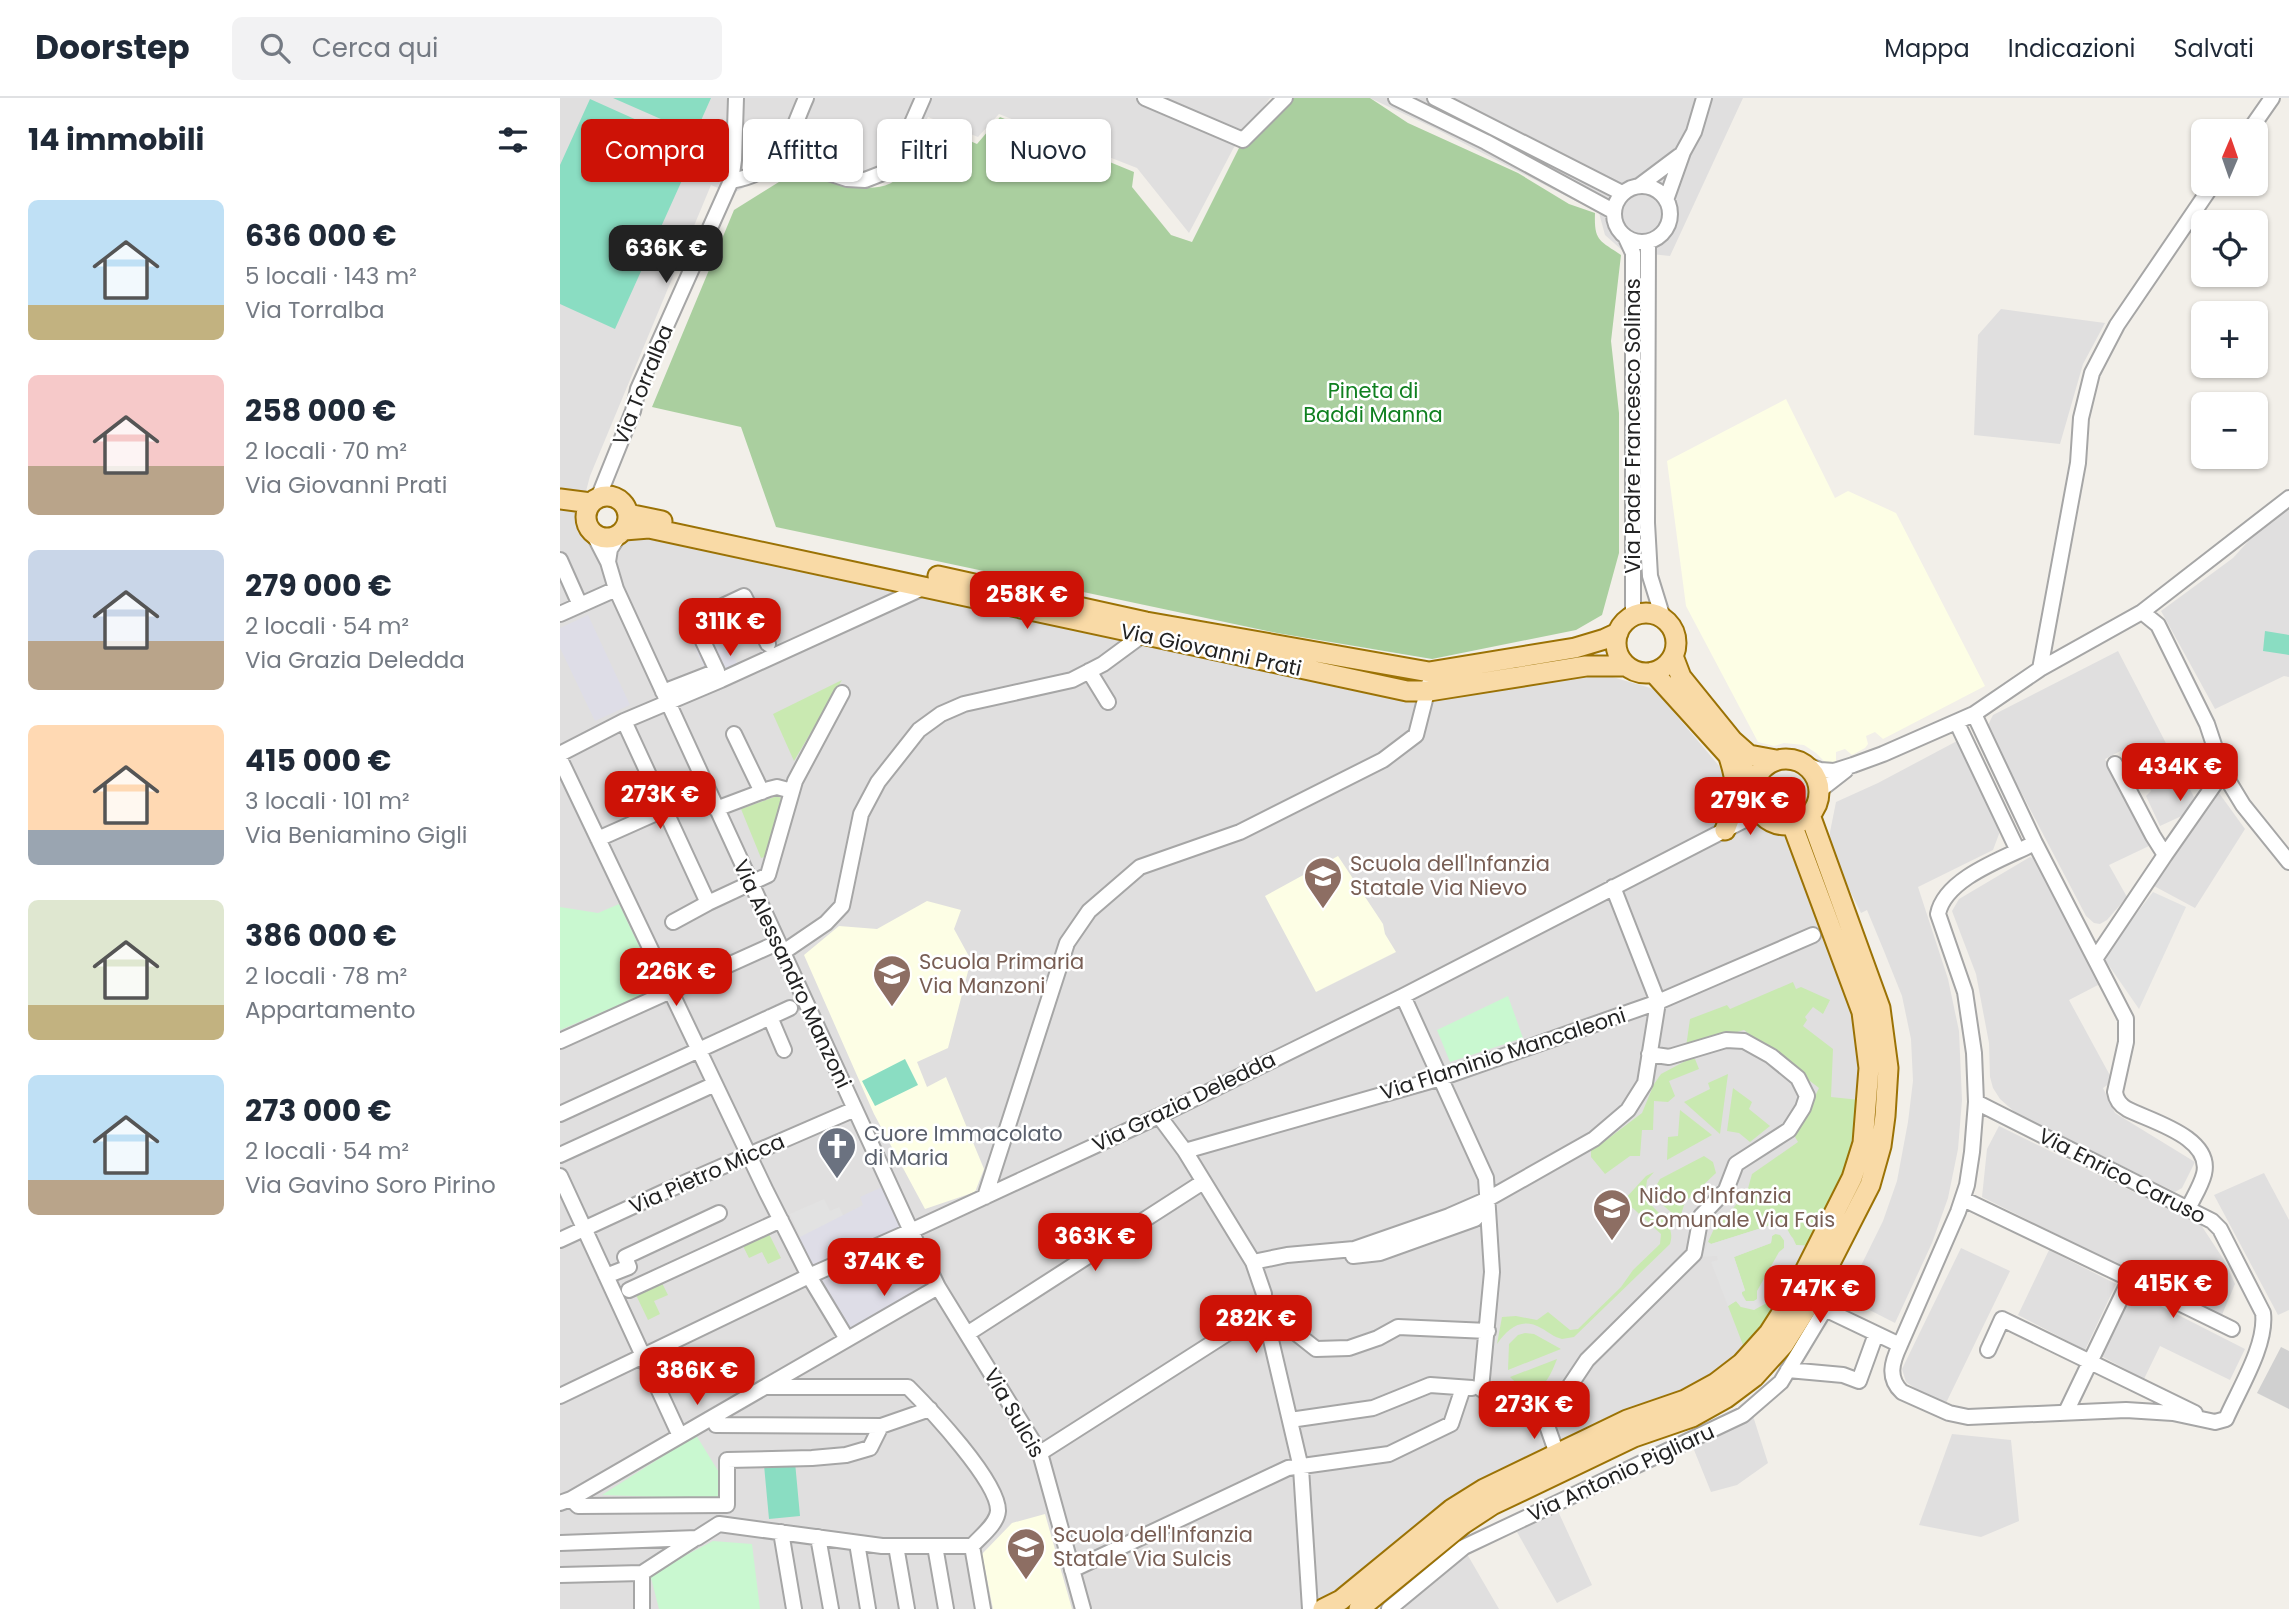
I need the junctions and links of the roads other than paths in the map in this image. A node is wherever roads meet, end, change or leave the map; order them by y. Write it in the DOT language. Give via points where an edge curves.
graph roads {
  1 [pos="736,98"];
  2 [pos="806,98"];
  3 [pos="923,98"];
  4 [pos="1145,98"];
  5 [pos="1284,98"];
  6 [pos="1396,98"];
  7 [pos="1434,98"];
  8 [pos="1704,98"];
  9 [pos="2272,98"];
  10 [pos="796,119"];
  11 [pos="2257,119"];
  12 [pos="1683,152"];
  13 [pos="743,179"];
  14 [pos="863,180"];
  15 [pos="731,181"];
  16 [pos="1639,186"];
  17 [pos="1622,193"];
  18 [pos="2205,196"];
  19 [pos="1666,200"];
  20 [pos="1613,211"];
  21 [pos="1626,238"];
  22 [pos="1648,242"];
  23 [pos="2289,498"];
  24 [pos="560,499"];
  25 [pos="596,510"];
  26 [pos="560,512"];
  27 [pos="624,526"];
  28 [pos="560,560"];
  29 [pos="608,562"];
  30 [pos="925,587"];
  31 [pos="616,589"];
  32 [pos="580,605"];
  33 [pos="2142,612"];
  34 [pos="560,614"];
  35 [pos="1633,616"];
  36 [pos="1662,618"];
  37 [pos="1618,632"];
  38 [pos="1141,636"];
  39 [pos="768,644"];
  40 [pos="1673,656"];
  41 [pos="1626,666"];
  42 [pos="2040,669"];
  43 [pos="1089,671"];
  44 [pos="1653,672"];
  45 [pos="1429,682"];
  46 [pos="842,693"];
  47 [pos="666,698"];
  48 [pos="1108,702"];
  49 [pos="1974,714"];
  50 [pos="624,721"];
  51 [pos="1957,723"];
  52 [pos="734,734"];
  53 [pos="560,756"];
  54 [pos="1729,756"];
  55 [pos="1776,761"];
  56 [pos="1804,764"];
  57 [pos="2115,764"];
  58 [pos="1853,765"];
  59 [pos="2223,772"];
  60 [pos="708,790"];
  61 [pos="1819,790"];
  62 [pos="792,791"];
  63 [pos="762,792"];
  64 [pos="1756,797"];
  65 [pos="665,809"];
  66 [pos="716,809"];
  67 [pos="1801,819"];
  68 [pos="1725,830"];
  69 [pos="598,839"];
  70 [pos="2035,843"];
  71 [pos="2018,851"];
  72 [pos="2165,855"];
  73 [pos="2289,862"];
  74 [pos="750,883"];
  75 [pos="1614,887"];
  76 [pos="708,903"];
  77 [pos="673,922"];
  78 [pos="1813,935"];
  79 [pos="780,948"];
  80 [pos="2095,958"];
  81 [pos="670,992"];
  82 [pos="1403,996"];
  83 [pos="1658,1002"];
  84 [pos="790,1008"];
  85 [pos="770,1017"];
  86 [pos="560,1041"];
  87 [pos="699,1050"];
  88 [pos="784,1050"];
  89 [pos="1649,1054"];
  90 [pos="1441,1078"];
  91 [pos="715,1084"];
  92 [pos="1976,1102"];
  93 [pos="855,1109"];
  94 [pos="560,1114"];
  95 [pos="1159,1116"];
  96 [pos="1185,1151"];
  97 [pos="560,1155"];
  98 [pos="749,1155"];
  99 [pos="560,1176"];
  100 [pos="1203,1182"];
  101 [pos="985,1197"];
  102 [pos="1488,1199"];
  103 [pos="1963,1199"];
  104 [pos="2188,1209"];
  105 [pos="719,1213"];
  106 [pos="781,1220"];
  107 [pos="585,1229"];
  108 [pos="911,1231"];
  109 [pos="560,1240"];
  110 [pos="1253,1262"];
  111 [pos="606,1276"];
  112 [pos="809,1276"];
  113 [pos="2130,1279"];
  114 [pos="938,1287"];
  115 [pos="629,1290"];
  116 [pos="1818,1305"];
  117 [pos="1264,1310"];
  118 [pos="2232,1329"];
  119 [pos="1488,1331"];
  120 [pos="967,1334"];
  121 [pos="1876,1334"];
  122 [pos="847,1339"];
  123 [pos="1899,1345"];
  124 [pos="1988,1350"];
  125 [pos="643,1356"];
  126 [pos="2090,1361"];
  127 [pos="1788,1370"];
  128 [pos="766,1387"];
  129 [pos="1463,1388"];
  130 [pos="1481,1389"];
  131 [pos="560,1396"];
  132 [pos="930,1409"];
  133 [pos="2066,1412"];
  134 [pos="1544,1417"];
  135 [pos="713,1418"];
  136 [pos="1290,1420"];
  137 [pos="2215,1422"];
  138 [pos="881,1426"];
  139 [pos="680,1436"];
  140 [pos="1040,1452"];
  141 [pos="1557,1454"];
  142 [pos="1301,1468"];
  143 [pos="565,1501"];
  144 [pos="727,1505"];
  145 [pos="719,1524"];
  146 [pos="781,1532"];
  147 [pos="818,1537"];
  148 [pos="697,1538"];
  149 [pos="560,1543"];
  150 [pos="857,1543"];
  151 [pos="896,1546"];
  152 [pos="935,1546"];
  153 [pos="972,1546"];
  154 [pos="1072,1570"];
  155 [pos="642,1573"];
  156 [pos="560,1575"];
  157 [pos="642,1609"];
  158 [pos="794,1609"];
  159 [pos="831,1609"];
  160 [pos="868,1609"];
  161 [pos="907,1609"];
  162 [pos="946,1609"];
  163 [pos="983,1609"];
  164 [pos="1083,1609"];
  165 [pos="1310,1609"];
  166 [pos="1323,1609"];
  167 [pos="1359,1609"];
  168 [pos="1389,1609"];
  1 -- 15 [label="street, Via Torralba"];
  2 -- 10 [label="street"];
  3 -- 14 [label="street" via="894,164"];
  4 -- 5 [label="street" via="1243,140"];
  6 -- 20 [label="street"];
  7 -- 17 [label="street"];
  8 -- 12 [label="street" via="1695,132"];
  9 -- 11 [label="street"];
  12 -- 16 [label="street"];
  12 -- 19 [label="street"];
  13 -- 15 [label="street"];
  15 -- 25 [label="street, Via Torralba" via="638,389"];
  16 -- 17 [label="street"];
  16 -- 19 [label="street" via="1654,189"];
  17 -- 20 [label="street"];
  18 -- 42 [label="street" via="2117,325 2092,373"];
  19 -- 22 [label="street" via="1668,225"];
  20 -- 21 [label="street" via="1616,226"];
  21 -- 22 [label="street"];
  21 -- 35 [label="street, Via Padre Francesco Solinas" via="1633,253"];
  22 -- 36 [label="street, Via Padre Francesco Solinas" via="1647,523 1650,576"];
  23 -- 33 [label="street"];
  24 -- 25 [label="main road"];
  25 -- 26 [label="main road"];
  25 -- 27 [label="main road" via="606,538"];
  25 -- 27 [label="main road" via="625,504"];
  25 -- 29 [label="street, Via Alessandro Manzoni"];
  27 -- 29 [label="street" via="610,548"];
  27 -- 30 [label="main road, Via Giovanni Prati"];
  27 -- 45 [label="main road, Via Giovanni Prati" via="937,576"];
  28 -- 32 [label="street"];
  29 -- 31 [label="street, Via Alessandro Manzoni"];
  30 -- 38 [label="main road, Via Giovanni Prati"];
  30 -- 47 [label="street"];
  31 -- 32 [label="street"];
  31 -- 47 [label="street, Via Alessandro Manzoni"];
  32 -- 34 [label="street"];
  33 -- 42 [label="street"];
  33 -- 59 [label="street" via="2158,625 2207,724"];
  35 -- 36 [label="main road"];
  35 -- 37 [label="main road"];
  36 -- 40 [label="main road" via="1675,639"];
  37 -- 41 [label="main road" via="1616,647"];
  37 -- 45 [label="main road, Via Giovanni Prati" via="1575,648"];
  38 -- 43 [label="street"];
  38 -- 45 [label="main road, Via Giovanni Prati" via="1407,691"];
  39 -- 47 [label="street" via="744,596 693,620 717,671"];
  40 -- 44 [label="main road"];
  40 -- 55 [label="main road" via="1681,677 1732,740 1749,755"];
  41 -- 44 [label="main road"];
  41 -- 45 [label="main road, Via Giovanni Prati"];
  42 -- 49 [label="street"];
  43 -- 48 [label="street"];
  43 -- 79 [label="street" via="1072,680 964,704 919,730 878,782 861,814 842,906 826,923"];
  44 -- 54 [label="main road"];
  45 -- 101 [label="street" via="1416,735 1384,760 1240,832 1140,867 1089,911 1067,943"];
  46 -- 62 [label="street"];
  47 -- 50 [label="street"];
  47 -- 60 [label="street, Via Alessandro Manzoni"];
  49 -- 51 [label="street"];
  49 -- 70 [label="street"];
  50 -- 53 [label="street"];
  50 -- 65 [label="street"];
  51 -- 58 [label="street"];
  51 -- 71 [label="street"];
  52 -- 63 [label="street"];
  53 -- 69 [label="street"];
  54 -- 64 [label="main road"];
  54 -- 68 [label="main road" via="1737,791"];
  55 -- 56 [label="main road"];
  55 -- 64 [label="main road" via="1763,768"];
  56 -- 58 [label="street" via="1834,771"];
  56 -- 61 [label="main road"];
  57 -- 72 [label="street"];
  58 -- 61 [label="street"];
  59 -- 72 [label="street"];
  59 -- 73 [label="street"];
  60 -- 65 [label="street"];
  60 -- 66 [label="street, Via Alessandro Manzoni"];
  61 -- 67 [label="main road" via="1815,807"];
  62 -- 63 [label="street" via="777,787"];
  62 -- 74 [label="street" via="768,875"];
  63 -- 66 [label="street"];
  64 -- 67 [label="main road" via="1775,823"];
  64 -- 68 [label="street, Via Grazia Deledda"];
  65 -- 69 [label="street"];
  65 -- 76 [label="street"];
  66 -- 74 [label="street, Via Alessandro Manzoni"];
  67 -- 116 [label="main road, Via Antonio Pigliaru" via="1880,1008 1888,1068 1881,1146 1870,1185"];
  67 -- 141 [label="main road, Via Antonio Pigliaru" via="1862,1012 1869,1068 1867,1115 1852,1178 1792,1297 1742,1363 1685,1400 1627,1420"];
  68 -- 75 [label="street, Via Grazia Deledda"];
  69 -- 81 [label="street"];
  70 -- 71 [label="street"];
  70 -- 80 [label="street"];
  71 -- 92 [label="street" via="1959,881 1940,901 1938,914 1965,992 1975,1052"];
  72 -- 80 [label="street"];
  74 -- 76 [label="street"];
  74 -- 79 [label="street, Via Alessandro Manzoni"];
  75 -- 82 [label="street, Via Grazia Deledda"];
  75 -- 83 [label="street"];
  76 -- 77 [label="street"];
  78 -- 83 [label="street, Via Flaminio Mancaleoni"];
  79 -- 81 [label="street"];
  79 -- 93 [label="street, Via Alessandro Manzoni"];
  80 -- 104 [label="street" via="2126,1019 2117,1099 2125,1108 2180,1134 2204,1159 2204,1174"];
  81 -- 86 [label="street"];
  81 -- 87 [label="street"];
  82 -- 90 [label="street"];
  82 -- 95 [label="street, Via Grazia Deledda"];
  83 -- 89 [label="street"];
  83 -- 90 [label="street, Via Flaminio Mancaleoni"];
  84 -- 85 [label="street"];
  85 -- 87 [label="street"];
  85 -- 88 [label="street"];
  87 -- 91 [label="street"];
  87 -- 94 [label="street"];
  89 -- 102 [label="street" via="1645,1083 1628,1110 1594,1139"];
  89 -- 134 [label="street" via="1670,1057 1726,1040 1744,1041 1798,1078 1807,1096 1804,1108 1789,1130 1737,1164 1726,1190 1701,1216 1694,1254 1587,1360"];
  90 -- 96 [label="street, Via Flaminio Mancaleoni"];
  90 -- 102 [label="street" via="1486,1178"];
  91 -- 97 [label="street"];
  91 -- 98 [label="street"];
  92 -- 103 [label="street"];
  92 -- 104 [label="street, Via Enrico Caruso"];
  93 -- 98 [label="street, Via Pietro Micca"];
  93 -- 108 [label="street, Via Alessandro Manzoni"];
  95 -- 96 [label="street"];
  95 -- 101 [label="street, Via Grazia Deledda"];
  96 -- 100 [label="street"];
  98 -- 106 [label="street"];
  98 -- 107 [label="street, Via Pietro Micca"];
  99 -- 107 [label="street"];
  100 -- 110 [label="street"];
  100 -- 120 [label="street"];
  101 -- 108 [label="street, Via Grazia Deledda"];
  102 -- 110 [label="street" via="1354,1250"];
  102 -- 119 [label="street" via="1492,1272"];
  103 -- 113 [label="street"];
  103 -- 123 [label="street"];
  104 -- 137 [label="street, Via Enrico Caruso" via="2220,1229 2263,1313 2262,1338 2226,1419"];
  105 -- 111 [label="street" via="625,1257 629,1266"];
  106 -- 112 [label="street"];
  106 -- 115 [label="street"];
  107 -- 109 [label="street, Via Pietro Micca"];
  107 -- 111 [label="street"];
  108 -- 112 [label="street, Via Grazia Deledda"];
  108 -- 114 [label="street, Via Sulcis"];
  110 -- 117 [label="street" via="1264,1294"];
  111 -- 125 [label="street"];
  112 -- 122 [label="street"];
  112 -- 125 [label="street, Via Grazia Deledda"];
  113 -- 118 [label="street"];
  113 -- 126 [label="street"];
  114 -- 120 [label="street, Via Sulcis"];
  114 -- 122 [label="street"];
  116 -- 121 [label="street"];
  116 -- 127 [label="street, Via Antonio Pigliaru"];
  116 -- 167 [label="main road, Via Antonio Pigliaru" via="1754,1377 1726,1398 1492,1505"];
  117 -- 119 [label="street" via="1273,1308 1316,1349 1349,1348 1398,1327"];
  117 -- 136 [label="street"];
  117 -- 140 [label="street"];
  119 -- 130 [label="street"];
  120 -- 140 [label="street, Via Sulcis"];
  121 -- 123 [label="street"];
  121 -- 127 [label="street" via="1858,1381 1843,1375"];
  122 -- 128 [label="street"];
  123 -- 133 [label="street" via="1893,1361 1894,1383 1902,1392 1949,1413 1968,1417"];
  124 -- 126 [label="street" via="2002,1319"];
  125 -- 131 [label="street, Via Grazia Deledda"];
  125 -- 139 [label="street"];
  126 -- 133 [label="street"];
  126 -- 137 [label="street"];
  127 -- 168 [label="street, Via Antonio Pigliaru" via="1744,1415 1464,1547"];
  128 -- 132 [label="street" via="908,1387"];
  128 -- 135 [label="street"];
  129 -- 130 [label="street"];
  129 -- 136 [label="street" via="1430,1385 1373,1408"];
  129 -- 142 [label="street" via="1451,1424 1389,1454"];
  130 -- 134 [label="street" via="1502,1405"];
  132 -- 138 [label="street"];
  132 -- 153 [label="street" via="974,1462 997,1503 994,1522"];
  133 -- 137 [label="street" via="2158,1412"];
  134 -- 141 [label="street"];
  135 -- 138 [label="street" via="716,1425"];
  135 -- 139 [label="street"];
  136 -- 142 [label="street"];
  138 -- 144 [label="street" via="870,1448 846,1455 727,1460"];
  139 -- 143 [label="street"];
  140 -- 154 [label="street, Via Sulcis"];
  141 -- 166 [label="main road, Via Antonio Pigliaru" via="1452,1509 1341,1600"];
  142 -- 154 [label="street" via="1288,1468"];
  142 -- 165 [label="street"];
  143 -- 144 [label="street" via="578,1506"];
  144 -- 145 [label="street"];
  145 -- 146 [label="street"];
  145 -- 148 [label="street"];
  146 -- 147 [label="street"];
  146 -- 158 [label="street"];
  147 -- 150 [label="street"];
  147 -- 159 [label="street"];
  148 -- 149 [label="street"];
  148 -- 155 [label="street"];
  150 -- 151 [label="street"];
  150 -- 160 [label="street"];
  151 -- 152 [label="street"];
  151 -- 161 [label="street"];
  152 -- 153 [label="street"];
  152 -- 162 [label="street"];
  153 -- 163 [label="street"];
  154 -- 164 [label="street, Via Sulcis"];
  155 -- 156 [label="street"];
  155 -- 157 [label="street"];
}
